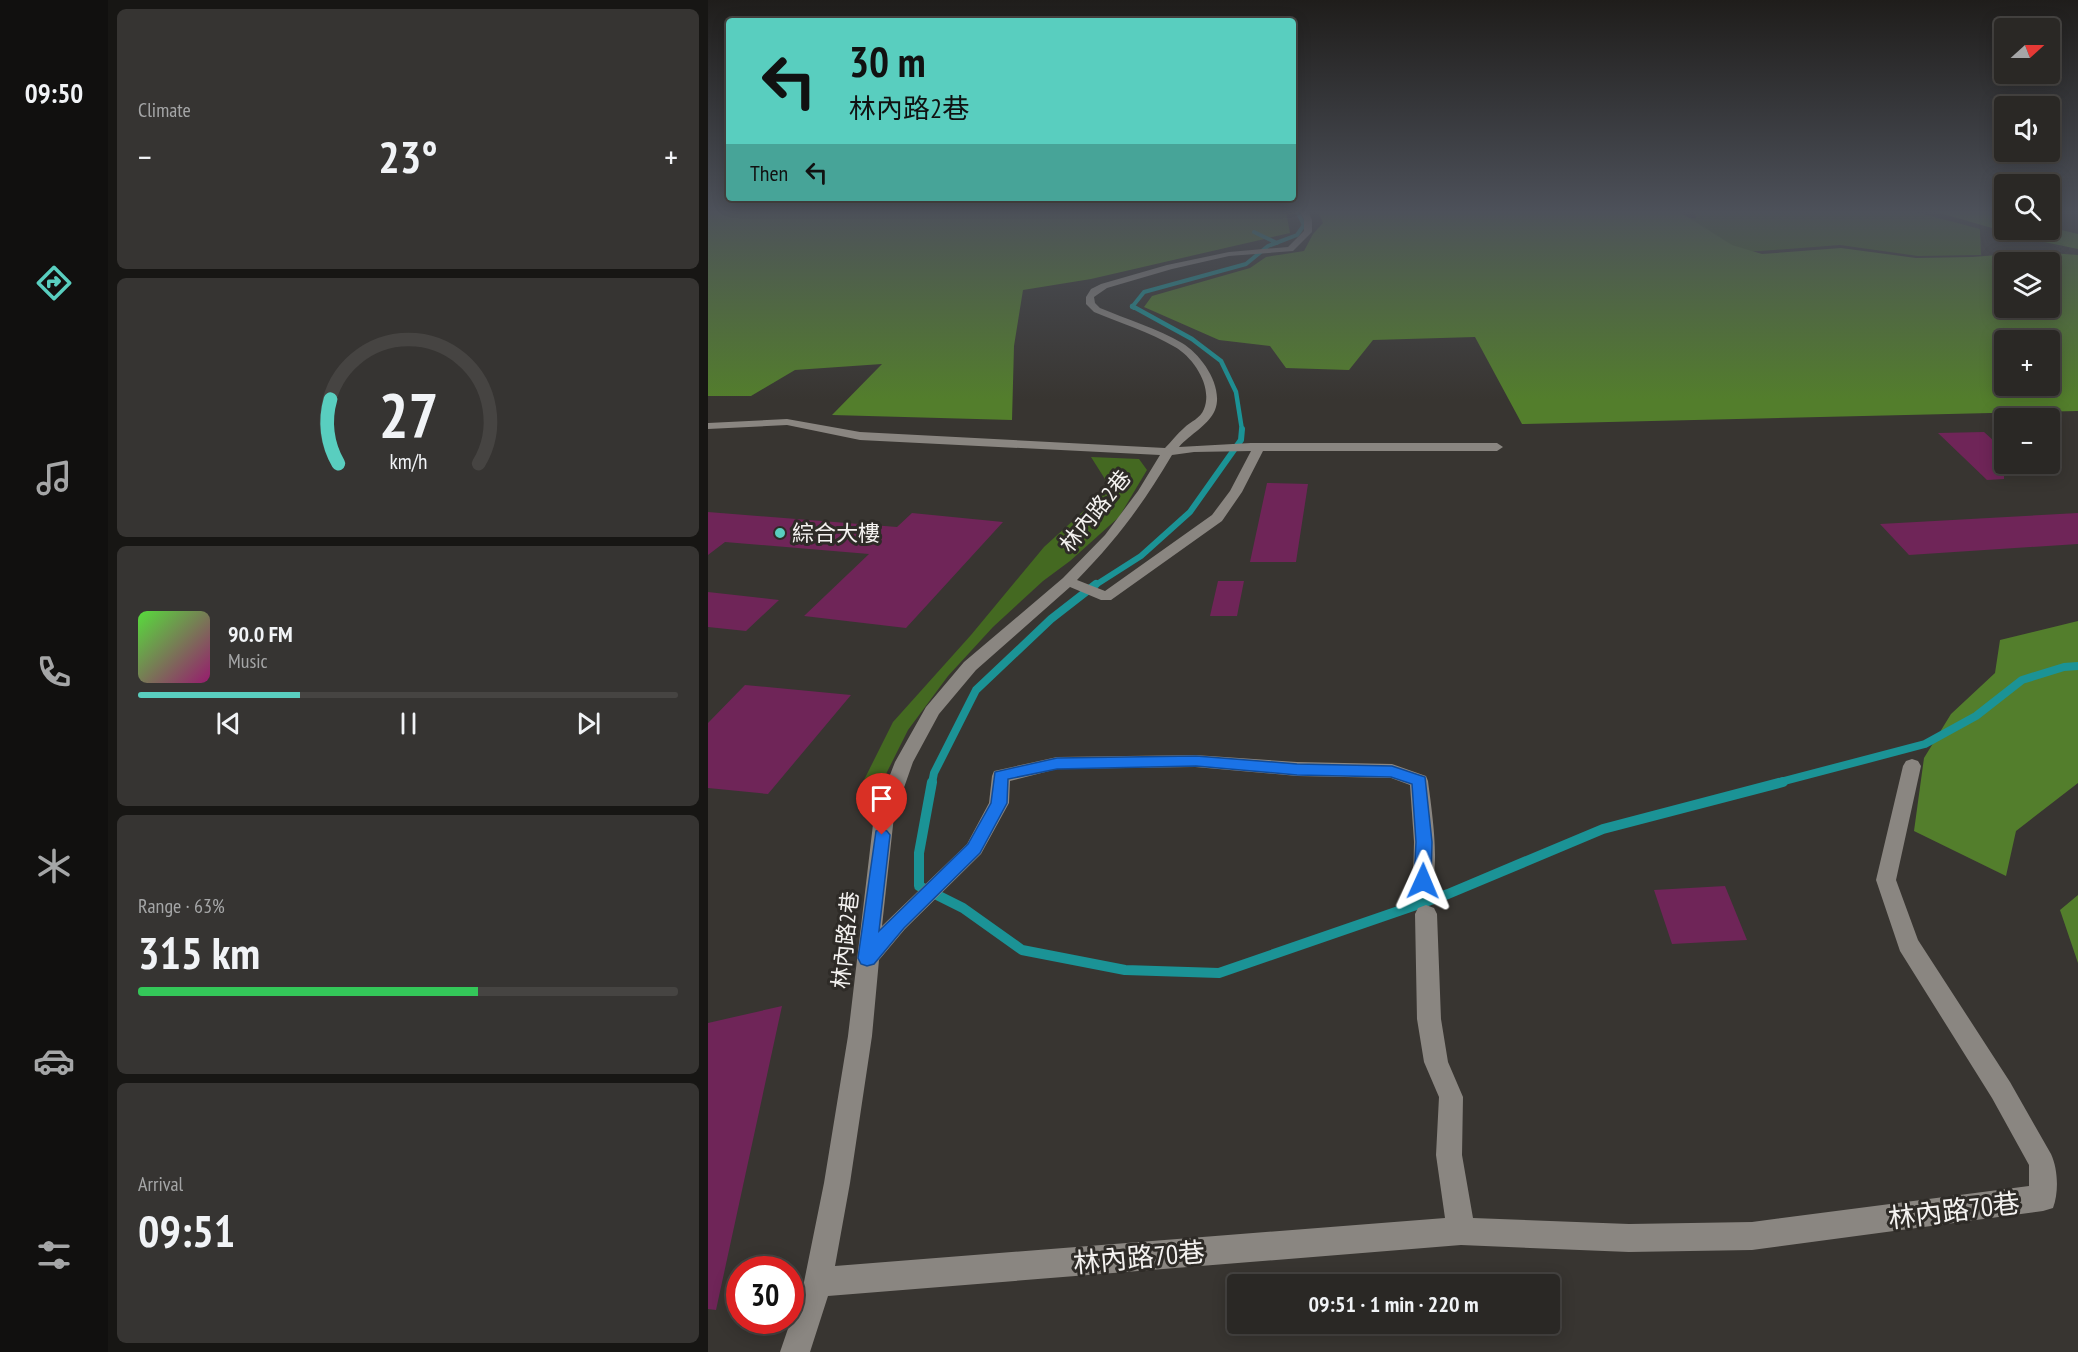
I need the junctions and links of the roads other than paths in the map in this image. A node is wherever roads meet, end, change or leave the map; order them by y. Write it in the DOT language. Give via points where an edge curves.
graph roads {
  1 [pos="1143,274"];
  2 [pos="708,426"];
  3 [pos="1255,447"];
  4 [pos="1497,447"];
  5 [pos="1168,452"];
  6 [pos="1068,581"];
  7 [pos="1912,766"];
  8 [pos="1423,881"];
  9 [pos="1426,914"];
  10 [pos="867,958"];
  11 [pos="1461,1231"];
  12 [pos="818,1282"];
  13 [pos="795,1352"];
  1 -- 5 [label="street, 林內路2巷" via="1113,282 1090,297 1097,310 1179,345 1205,372 1213,395 1211,409"];
  2 -- 5 [label="street, 林內路2巷" via="787,422 860,436"];
  3 -- 4 [label="street"];
  3 -- 5 [label="street"];
  3 -- 6 [label="street" via="1236,492 1217,518 1106,597"];
  5 -- 6 [label="street, 林內路2巷" via="1110,538"];
  6 -- 10 [label="street, 林內路2巷" via="970,666 932,711 904,762 884,816"];
  7 -- 11 [label="street, 林內路70巷" via="1886,880 1908,944 2001,1090 2042,1163 2043,1198 1752,1236 1629,1238"];
  8 -- 10 [label="street" via="1419,781 1392,771 1196,761 1057,763 1001,776 999,803 974,849 897,923"];
  9 -- 11 [label="street" via="1429,1019 1436,1062 1451,1097 1449,1155"];
  10 -- 12 [label="street, 林內路2巷" via="856,1058"];
  11 -- 12 [label="street, 林內路70巷"];
  12 -- 13 [label="street, 林內路2巷"];
}
